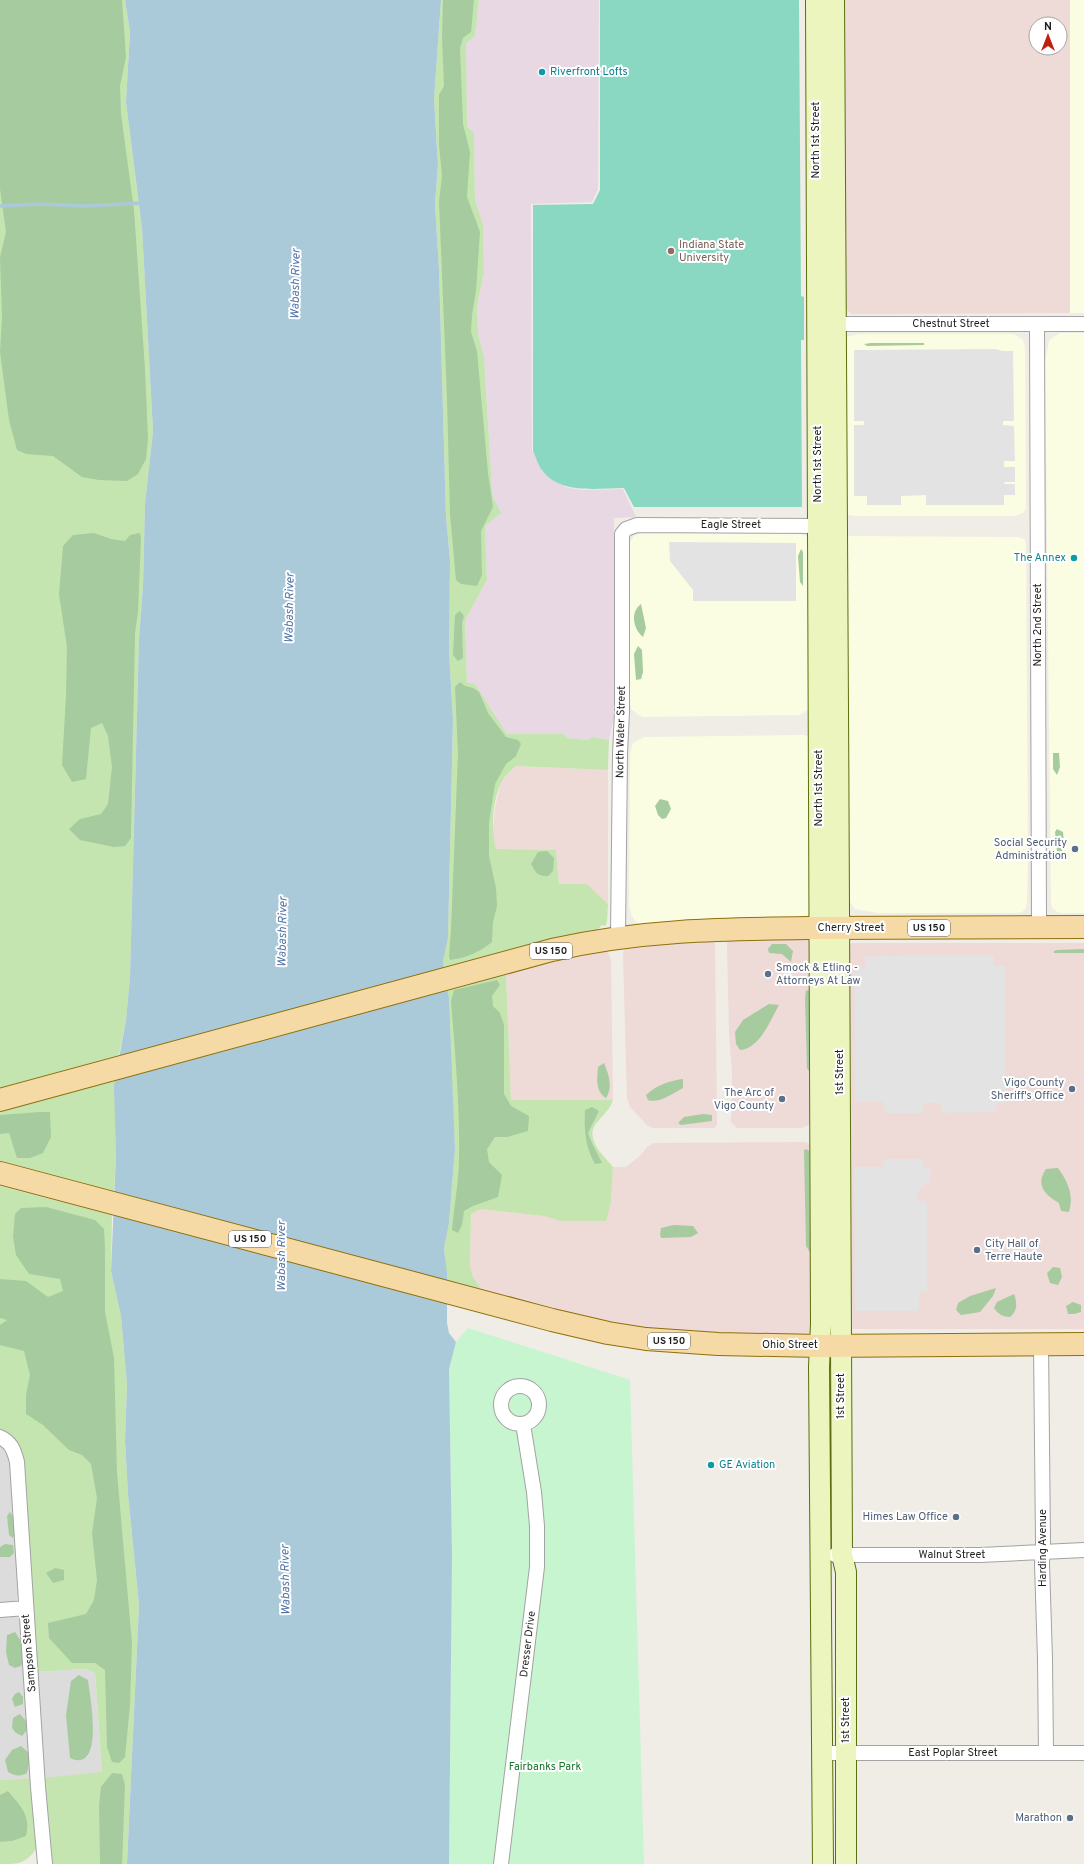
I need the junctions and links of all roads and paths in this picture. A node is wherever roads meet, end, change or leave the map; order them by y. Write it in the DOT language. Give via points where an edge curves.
graph roads {
  1 [pos="816,0"];
  2 [pos="834,0"];
  3 [pos="818,324"];
  4 [pos="837,324"];
  5 [pos="1037,324"];
  6 [pos="1084,324"];
  7 [pos="828,526"];
  8 [pos="626,529"];
  9 [pos="1039,927"];
  10 [pos="1084,927"];
  11 [pos="829,928"];
  12 [pos="618,938"];
  13 [pos="2,1100"];
  14 [pos="0,1173"];
  15 [pos="1041,1344"];
  16 [pos="1084,1344"];
  17 [pos="841,1345"];
  18 [pos="820,1346"];
  19 [pos="523,1424"];
  20 [pos="5,1441"];
  21 [pos="1084,1550"];
  22 [pos="1042,1552"];
  23 [pos="820,1555"];
  24 [pos="842,1555"];
  25 [pos="26,1608"];
  26 [pos="0,1610"];
  27 [pos="823,1753"];
  28 [pos="1046,1753"];
  29 [pos="1084,1753"];
  30 [pos="846,1754"];
  31 [pos="45,1864"];
  32 [pos="501,1864"];
  33 [pos="823,1864"];
  34 [pos="846,1864"];
  1 -- 3 [label="main road, North 1st Street"];
  2 -- 4 [label="main road, North 1st Street"];
  3 -- 4 [label="street, Chestnut Street"];
  3 -- 7 [label="main road, North 1st Street"];
  4 -- 5 [label="street, Chestnut Street"];
  4 -- 7 [label="main road, North 1st Street"];
  5 -- 6 [label="street, Chestnut Street"];
  5 -- 9 [label="street, North 2nd Street"];
  7 -- 8 [label="street, Eagle Street" via="637,525"];
  7 -- 11 [label="main road, North 1st Street"];
  8 -- 12 [label="street, North Water Street" via="621,540 622,712"];
  9 -- 10 [label="main road, Cherry Street / US 150"];
  9 -- 11 [label="main road, Cherry Street / US 150"];
  11 -- 12 [label="main road, Cherry Street / US 150" via="705,929"];
  11 -- 17 [label="main road, 1st Street"];
  11 -- 18 [label="main road, 1st Street"];
  12 -- 13 [label="main road, US 150" via="552,950"];
  14 -- 18 [label="main road, Ohio Street / US 150" via="608,1333 646,1339 718,1344"];
  15 -- 16 [label="main road, Ohio Street / US 150"];
  15 -- 17 [label="main road, Ohio Street / US 150"];
  15 -- 22 [label="street, Harding Avenue"];
  17 -- 18 [label="main road, Ohio Street / US 150"];
  17 -- 24 [label="main road, 1st Street"];
  18 -- 23 [label="main road, 1st Street"];
  19 -- 32 [label="street, Dresser Drive" via="534,1492 537,1567"];
  20 -- 25 [label="street, Sampson Street" via="15,1452 17,1462"];
  21 -- 22 [label="street, Walnut Street"];
  22 -- 24 [label="street, Walnut Street" via="980,1555"];
  22 -- 28 [label="street, Harding Avenue"];
  23 -- 24 [label="street, Walnut Street"];
  23 -- 27 [label="main road, 1st Street"];
  24 -- 30 [label="main road, 1st Street" via="846,1572"];
  25 -- 26 [label="street"];
  25 -- 31 [label="street, Sampson Street"];
  27 -- 30 [label="street, East Poplar Street"];
  27 -- 33 [label="main road, 1st Street"];
  28 -- 29 [label="street, East Poplar Street"];
  28 -- 30 [label="street, East Poplar Street"];
  30 -- 34 [label="main road, 1st Street"];
}
